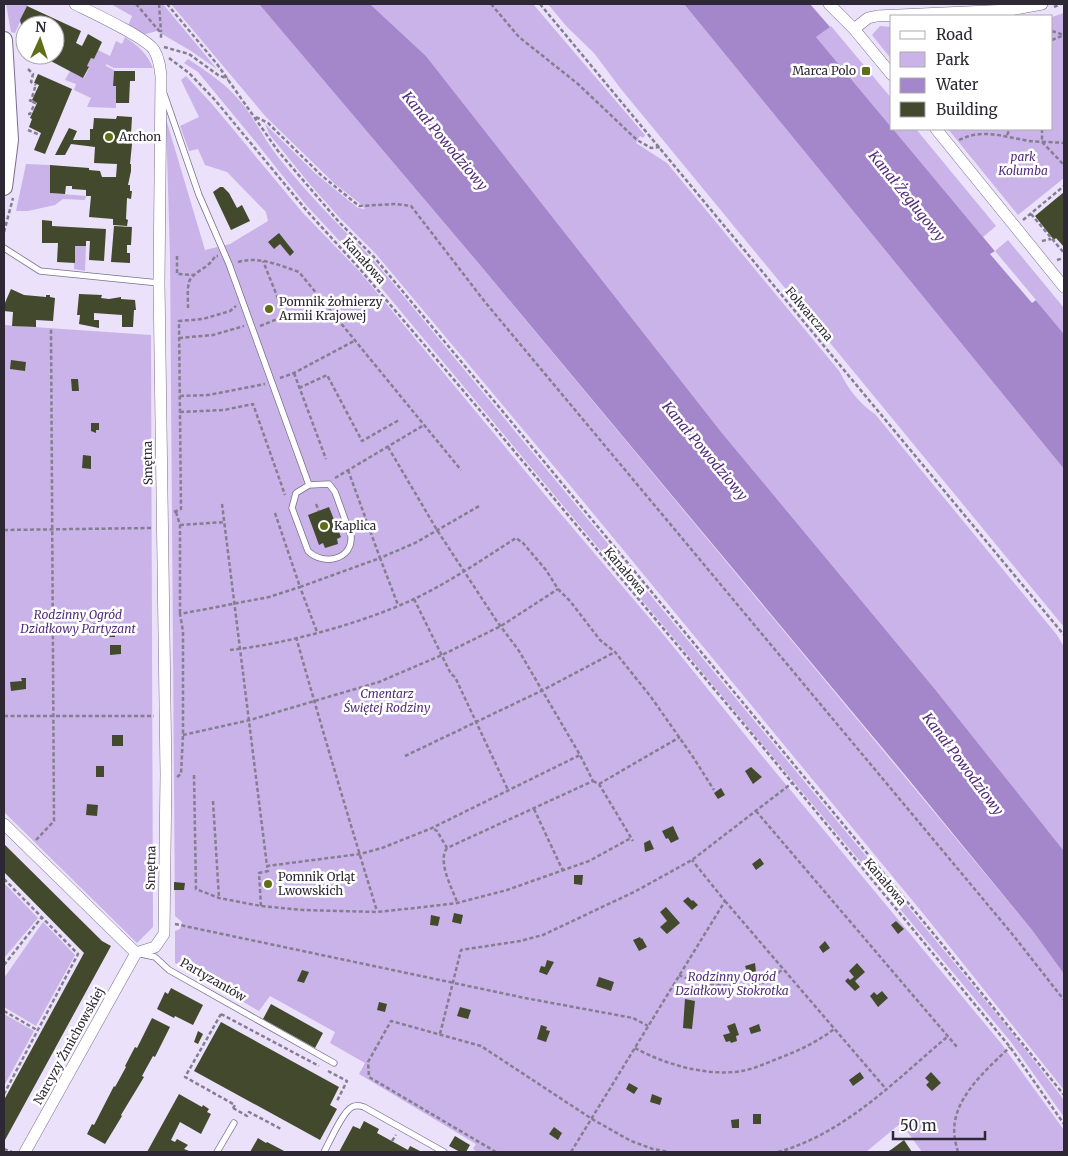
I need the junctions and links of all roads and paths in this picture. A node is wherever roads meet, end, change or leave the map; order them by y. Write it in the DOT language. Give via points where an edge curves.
graph roads {
  1 [pos="75,4"];
  2 [pos="136,4"];
  3 [pos="159,4"];
  4 [pos="167,4"];
  5 [pos="491,4"];
  6 [pos="540,4"];
  7 [pos="829,4"];
  8 [pos="1042,4"];
  9 [pos="972,8"];
  10 [pos="854,29"];
  11 [pos="161,34"];
  12 [pos="4,40"];
  13 [pos="158,47"];
  14 [pos="28,69"];
  15 [pos="5,72"];
  16 [pos="890,73"];
  17 [pos="229,80"];
  18 [pos="162,90"];
  19 [pos="30,114"];
  20 [pos="255,116"];
  21 [pos="28,130"];
  22 [pos="937,130"];
  23 [pos="1010,130"];
  24 [pos="1042,130"];
  25 [pos="40,135"];
  26 [pos="1007,135"];
  27 [pos="1042,142"];
  28 [pos="1064,143"];
  29 [pos="950,146"];
  30 [pos="660,147"];
  31 [pos="1064,166"];
  32 [pos="4,180"];
  33 [pos="1064,186"];
  34 [pos="1031,214"];
  35 [pos="1019,222"];
  36 [pos="1052,239"];
  37 [pos="1042,241"];
  38 [pos="4,248"];
  39 [pos="1064,252"];
  40 [pos="177,256"];
  41 [pos="215,256"];
  42 [pos="1064,258"];
  43 [pos="1057,260"];
  44 [pos="264,261"];
  45 [pos="229,264"];
  46 [pos="194,276"];
  47 [pos="159,283"];
  48 [pos="1064,286"];
  49 [pos="242,304"];
  50 [pos="188,308"];
  51 [pos="251,326"];
  52 [pos="51,330"];
  53 [pos="179,338"];
  54 [pos="354,341"];
  55 [pos="294,373"];
  56 [pos="271,382"];
  57 [pos="299,388"];
  58 [pos="180,396"];
  59 [pos="180,412"];
  60 [pos="399,420"];
  61 [pos="424,425"];
  62 [pos="388,447"];
  63 [pos="326,459"];
  64 [pos="348,470"];
  65 [pos="461,470"];
  66 [pos="329,484"];
  67 [pos="309,485"];
  68 [pos="285,495"];
  69 [pos="222,504"];
  70 [pos="316,504"];
  71 [pos="481,505"];
  72 [pos="181,509"];
  73 [pos="319,511"];
  74 [pos="176,512"];
  75 [pos="225,522"];
  76 [pos="180,525"];
  77 [pos="163,527"];
  78 [pos="4,530"];
  79 [pos="51,530"];
  80 [pos="437,530"];
  81 [pos="465,571"];
  82 [pos="558,589"];
  83 [pos="414,599"];
  84 [pos="235,604"];
  85 [pos="180,614"];
  86 [pos="502,626"];
  87 [pos="317,632"];
  88 [pos="1064,635"];
  89 [pos="296,637"];
  90 [pos="240,649"];
  91 [pos="230,650"];
  92 [pos="615,652"];
  93 [pos="442,655"];
  94 [pos="543,690"];
  95 [pos="314,702"];
  96 [pos="4,716"];
  97 [pos="53,716"];
  98 [pos="165,716"];
  99 [pos="250,720"];
  100 [pos="476,721"];
  101 [pos="183,735"];
  102 [pos="680,737"];
  103 [pos="580,755"];
  104 [pos="405,756"];
  105 [pos="181,774"];
  106 [pos="194,775"];
  107 [pos="593,781"];
  108 [pos="792,783"];
  109 [pos="599,784"];
  110 [pos="508,790"];
  111 [pos="714,790"];
  112 [pos="213,801"];
  113 [pos="534,809"];
  114 [pos="756,811"];
  115 [pos="4,824"];
  116 [pos="432,828"];
  117 [pos="36,840"];
  118 [pos="447,848"];
  119 [pos="360,854"];
  120 [pos="692,860"];
  121 [pos="267,866"];
  122 [pos="563,871"];
  123 [pos="4,879"];
  124 [pos="220,898"];
  125 [pos="725,901"];
  126 [pos="458,903"];
  127 [pos="261,906"];
  128 [pos="377,912"];
  129 [pos="42,917"];
  130 [pos="164,922"];
  131 [pos="136,953"];
  132 [pos="4,965"];
  133 [pos="783,969"];
  134 [pos="679,975"];
  135 [pos="452,982"];
  136 [pos="1064,1000"];
  137 [pos="227,1004"];
  138 [pos="4,1010"];
  139 [pos="221,1014"];
  140 [pos="648,1026"];
  141 [pos="834,1029"];
  142 [pos="37,1030"];
  143 [pos="440,1034"];
  144 [pos="947,1036"];
  145 [pos="958,1047"];
  146 [pos="1010,1047"];
  147 [pos="634,1048"];
  148 [pos="334,1063"];
  149 [pos="886,1089"];
  150 [pos="4,1094"];
  151 [pos="1064,1095"];
  152 [pos="337,1101"];
  153 [pos="592,1119"];
  154 [pos="234,1123"];
  155 [pos="1064,1124"];
  156 [pos="281,1129"];
  157 [pos="395,1136"];
  158 [pos="392,1141"];
  159 [pos="4,1150"];
  160 [pos="12,1152"];
  161 [pos="25,1152"];
  162 [pos="217,1152"];
  163 [pos="324,1152"];
  164 [pos="444,1152"];
  165 [pos="496,1152"];
  166 [pos="571,1152"];
  167 [pos="669,1152"];
  168 [pos="778,1152"];
  169 [pos="958,1152"];
  1 -- 13 [label="street"];
  2 -- 11 [label="path"];
  3 -- 11 [label="path"];
  4 -- 17 [label="path"];
  5 -- 30 [label="path" via="519,37 578,84 637,140 651,148"];
  6 -- 30 [label="path, Folwarczna"];
  7 -- 10 [label="street"];
  8 -- 9 [label="street" via="1010,10"];
  9 -- 10 [label="street" via="877,16 868,18"];
  10 -- 16 [label="street"];
  11 -- 13 [label="path"];
  12 -- 15 [label="street"];
  13 -- 17 [label="path" via="189,54"];
  13 -- 18 [label="street, Smętna"];
  13 -- 108 [label="path, Kanałowa" via="189,73 244,134"];
  14 -- 19 [label="path" via="33,74 31,82 36,84 30,100 35,102"];
  15 -- 32 [label="street" via="10,140"];
  17 -- 20 [label="path"];
  18 -- 45 [label="lane" via="199,195"];
  18 -- 47 [label="street, Smętna"];
  20 -- 136 [label="path" via="268,123 321,175 359,206 411,206 485,302"];
  20 -- 151 [label="path" via="278,151 374,257 480,383"];
  21 -- 25 [label="path"];
  22 -- 29 [label="street"];
  23 -- 26 [label="path"];
  24 -- 27 [label="path"];
  26 -- 27 [label="path"];
  26 -- 29 [label="path" via="977,134"];
  27 -- 28 [label="path"];
  27 -- 31 [label="path"];
  29 -- 48 [label="street"];
  30 -- 88 [label="path, Folwarczna"];
  33 -- 34 [label="path"];
  34 -- 35 [label="path"];
  34 -- 36 [label="path"];
  36 -- 37 [label="path"];
  36 -- 39 [label="path"];
  38 -- 47 [label="lane" via="40,271"];
  40 -- 46 [label="path" via="177,274"];
  41 -- 46 [label="path" via="212,263"];
  42 -- 43 [label="path"];
  44 -- 45 [label="path" via="247,259"];
  44 -- 51 [label="path" via="285,316"];
  44 -- 54 [label="path" via="299,272"];
  45 -- 49 [label="lane"];
  46 -- 50 [label="path" via="189,282"];
  47 -- 77 [label="street, Smętna"];
  49 -- 51 [label="lane"];
  49 -- 53 [label="path" via="203,319 179,321"];
  51 -- 53 [label="path" via="213,335"];
  51 -- 56 [label="lane"];
  52 -- 79 [label="path"];
  53 -- 58 [label="path"];
  54 -- 55 [label="path"];
  54 -- 61 [label="path"];
  55 -- 56 [label="path"];
  55 -- 57 [label="path"];
  56 -- 58 [label="path" via="214,394"];
  56 -- 67 [label="lane"];
  57 -- 60 [label="path" via="327,375 362,441"];
  57 -- 63 [label="path"];
  58 -- 59 [label="path"];
  59 -- 68 [label="path" via="224,410 253,404"];
  59 -- 72 [label="path"];
  61 -- 62 [label="path"];
  61 -- 65 [label="path"];
  62 -- 64 [label="path"];
  62 -- 80 [label="path"];
  64 -- 66 [label="path"];
  64 -- 80 [label="path" via="380,558"];
  66 -- 67 [label="lane"];
  66 -- 67 [label="lane" via="335,492 352,542 346,552 329,560 316,558 308,551 292,508 296,493"];
  69 -- 75 [label="path"];
  70 -- 73 [label="path"];
  71 -- 80 [label="path"];
  74 -- 76 [label="path"];
  75 -- 76 [label="path"];
  75 -- 84 [label="path"];
  76 -- 85 [label="path"];
  77 -- 79 [label="path"];
  77 -- 98 [label="street, Smętna"];
  78 -- 79 [label="path"];
  79 -- 97 [label="path"];
  80 -- 81 [label="path"];
  81 -- 82 [label="path" via="516,538 523,542"];
  81 -- 83 [label="path"];
  81 -- 86 [label="path"];
  82 -- 86 [label="path"];
  82 -- 92 [label="path" via="600,640"];
  83 -- 87 [label="path"];
  83 -- 93 [label="path"];
  84 -- 85 [label="path"];
  84 -- 87 [label="path" via="300,587"];
  84 -- 90 [label="path"];
  85 -- 101 [label="path" via="183,631"];
  86 -- 93 [label="path"];
  86 -- 94 [label="path"];
  87 -- 89 [label="path"];
  89 -- 90 [label="path"];
  89 -- 95 [label="path"];
  90 -- 91 [label="path"];
  90 -- 99 [label="path"];
  92 -- 94 [label="path"];
  92 -- 102 [label="path"];
  93 -- 95 [label="path" via="379,682"];
  93 -- 100 [label="path" via="451,674 456,676"];
  94 -- 100 [label="path"];
  94 -- 103 [label="path"];
  95 -- 99 [label="path"];
  95 -- 119 [label="path"];
  96 -- 97 [label="path"];
  97 -- 98 [label="path"];
  97 -- 117 [label="path" via="54,821"];
  98 -- 130 [label="street, Smętna"];
  99 -- 101 [label="path"];
  99 -- 121 [label="path"];
  100 -- 104 [label="path"];
  100 -- 110 [label="path"];
  101 -- 105 [label="path"];
  102 -- 109 [label="path"];
  102 -- 111 [label="path"];
  103 -- 107 [label="path"];
  103 -- 110 [label="path"];
  106 -- 124 [label="path" via="196,889"];
  107 -- 109 [label="path"];
  107 -- 113 [label="path"];
  108 -- 114 [label="path"];
  108 -- 146 [label="path, Kanałowa"];
  109 -- 122 [label="path" via="632,840"];
  110 -- 116 [label="path"];
  112 -- 124 [label="path"];
  113 -- 118 [label="path"];
  113 -- 122 [label="path"];
  114 -- 120 [label="path"];
  114 -- 144 [label="path"];
  115 -- 131 [label="street, Partyzantów"];
  116 -- 118 [label="path"];
  116 -- 119 [label="path"];
  118 -- 126 [label="path" via="442,861"];
  119 -- 121 [label="path"];
  119 -- 128 [label="path"];
  120 -- 125 [label="path"];
  120 -- 135 [label="path" via="636,891 543,935 461,950"];
  121 -- 127 [label="path" via="268,872 259,873"];
  122 -- 126 [label="path"];
  123 -- 129 [label="path"];
  124 -- 127 [label="path"];
  125 -- 133 [label="path"];
  125 -- 134 [label="path"];
  126 -- 128 [label="path"];
  127 -- 128 [label="path"];
  129 -- 132 [label="path"];
  129 -- 142 [label="path" via="78,954"];
  130 -- 131 [label="street, Smętna" via="164,934 155,947"];
  130 -- 135 [label="path"];
  131 -- 137 [label="lane, Partyzantów" via="155,957 169,970"];
  131 -- 161 [label="street, Narcyzy Żmichowskiej"];
  133 -- 134 [label="path" via="767,981 727,986 688,980"];
  133 -- 141 [label="path"];
  134 -- 140 [label="path"];
  135 -- 140 [label="path" via="633,1018"];
  135 -- 143 [label="path"];
  137 -- 139 [label="path"];
  137 -- 148 [label="lane, Partyzantów"];
  138 -- 142 [label="path"];
  139 -- 152 [label="path" via="347,1081"];
  139 -- 156 [label="path" via="185,1077 235,1104 233,1109 247,1116 249,1112"];
  140 -- 147 [label="path"];
  141 -- 147 [label="path" via="803,1048 734,1072 702,1071"];
  141 -- 149 [label="path"];
  142 -- 150 [label="path"];
  143 -- 153 [label="path" via="481,1046"];
  143 -- 165 [label="path" via="391,1021 368,1062 369,1077"];
  144 -- 145 [label="path"];
  144 -- 149 [label="path"];
  146 -- 155 [label="path, Kanałowa"];
  146 -- 169 [label="path" via="977,1080 964,1099 955,1120"];
  147 -- 153 [label="path"];
  149 -- 168 [label="path" via="830,1129"];
  153 -- 166 [label="path"];
  153 -- 167 [label="path" via="630,1141"];
  154 -- 162 [label="lane"];
  157 -- 158 [label="path"];
  159 -- 160 [label="path"];
  163 -- 164 [label="lane" via="344,1114 352,1106 359,1106"];
}
